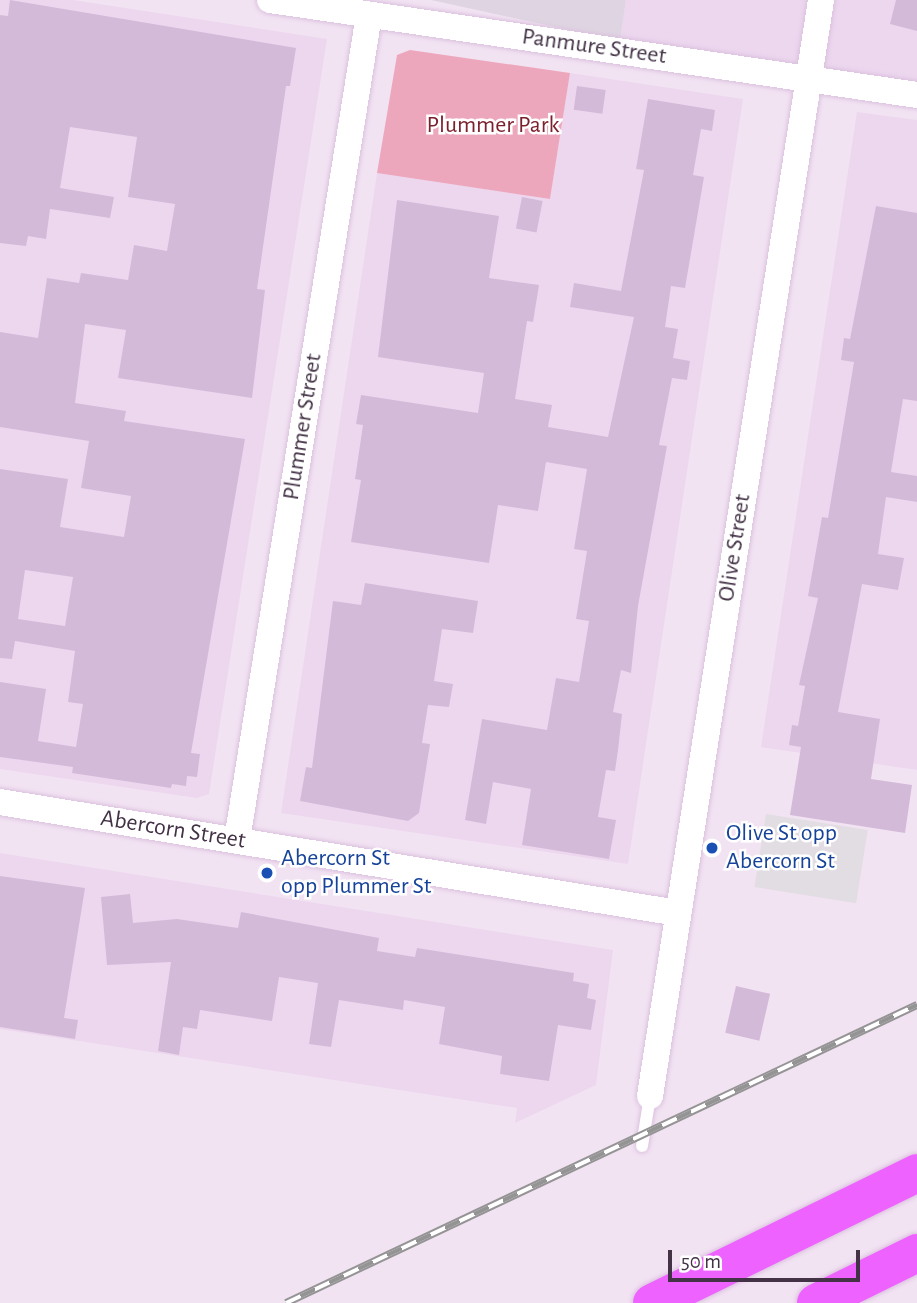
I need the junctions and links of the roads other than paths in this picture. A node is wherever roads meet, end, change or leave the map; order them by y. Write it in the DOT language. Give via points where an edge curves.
graph roads {
  1 [pos="270,0"];
  2 [pos="821,0"];
  3 [pos="369,15"];
  4 [pos="810,79"];
  5 [pos="917,95"];
  6 [pos="0,802"];
  7 [pos="236,840"];
  8 [pos="678,913"];
  9 [pos="650,1096"];
  10 [pos="642,1146"];
  11 [pos="917,1173"];
  12 [pos="917,1253"];
  13 [pos="652,1303"];
  14 [pos="816,1303"];
  1 -- 3 [label="street, Panmure Street"];
  2 -- 4 [label="street, Olive Street"];
  3 -- 4 [label="street, Panmure Street"];
  3 -- 7 [label="street, Plummer Street"];
  4 -- 5 [label="street, Panmure Street"];
  4 -- 8 [label="street, Olive Street"];
  6 -- 7 [label="street, Abercorn Street"];
  7 -- 8 [label="street, Abercorn Street"];
  8 -- 9 [label="street, Olive Street"];
  9 -- 10 [label="lane"];
  11 -- 13 [label="highway"];
  12 -- 14 [label="highway"];
}
